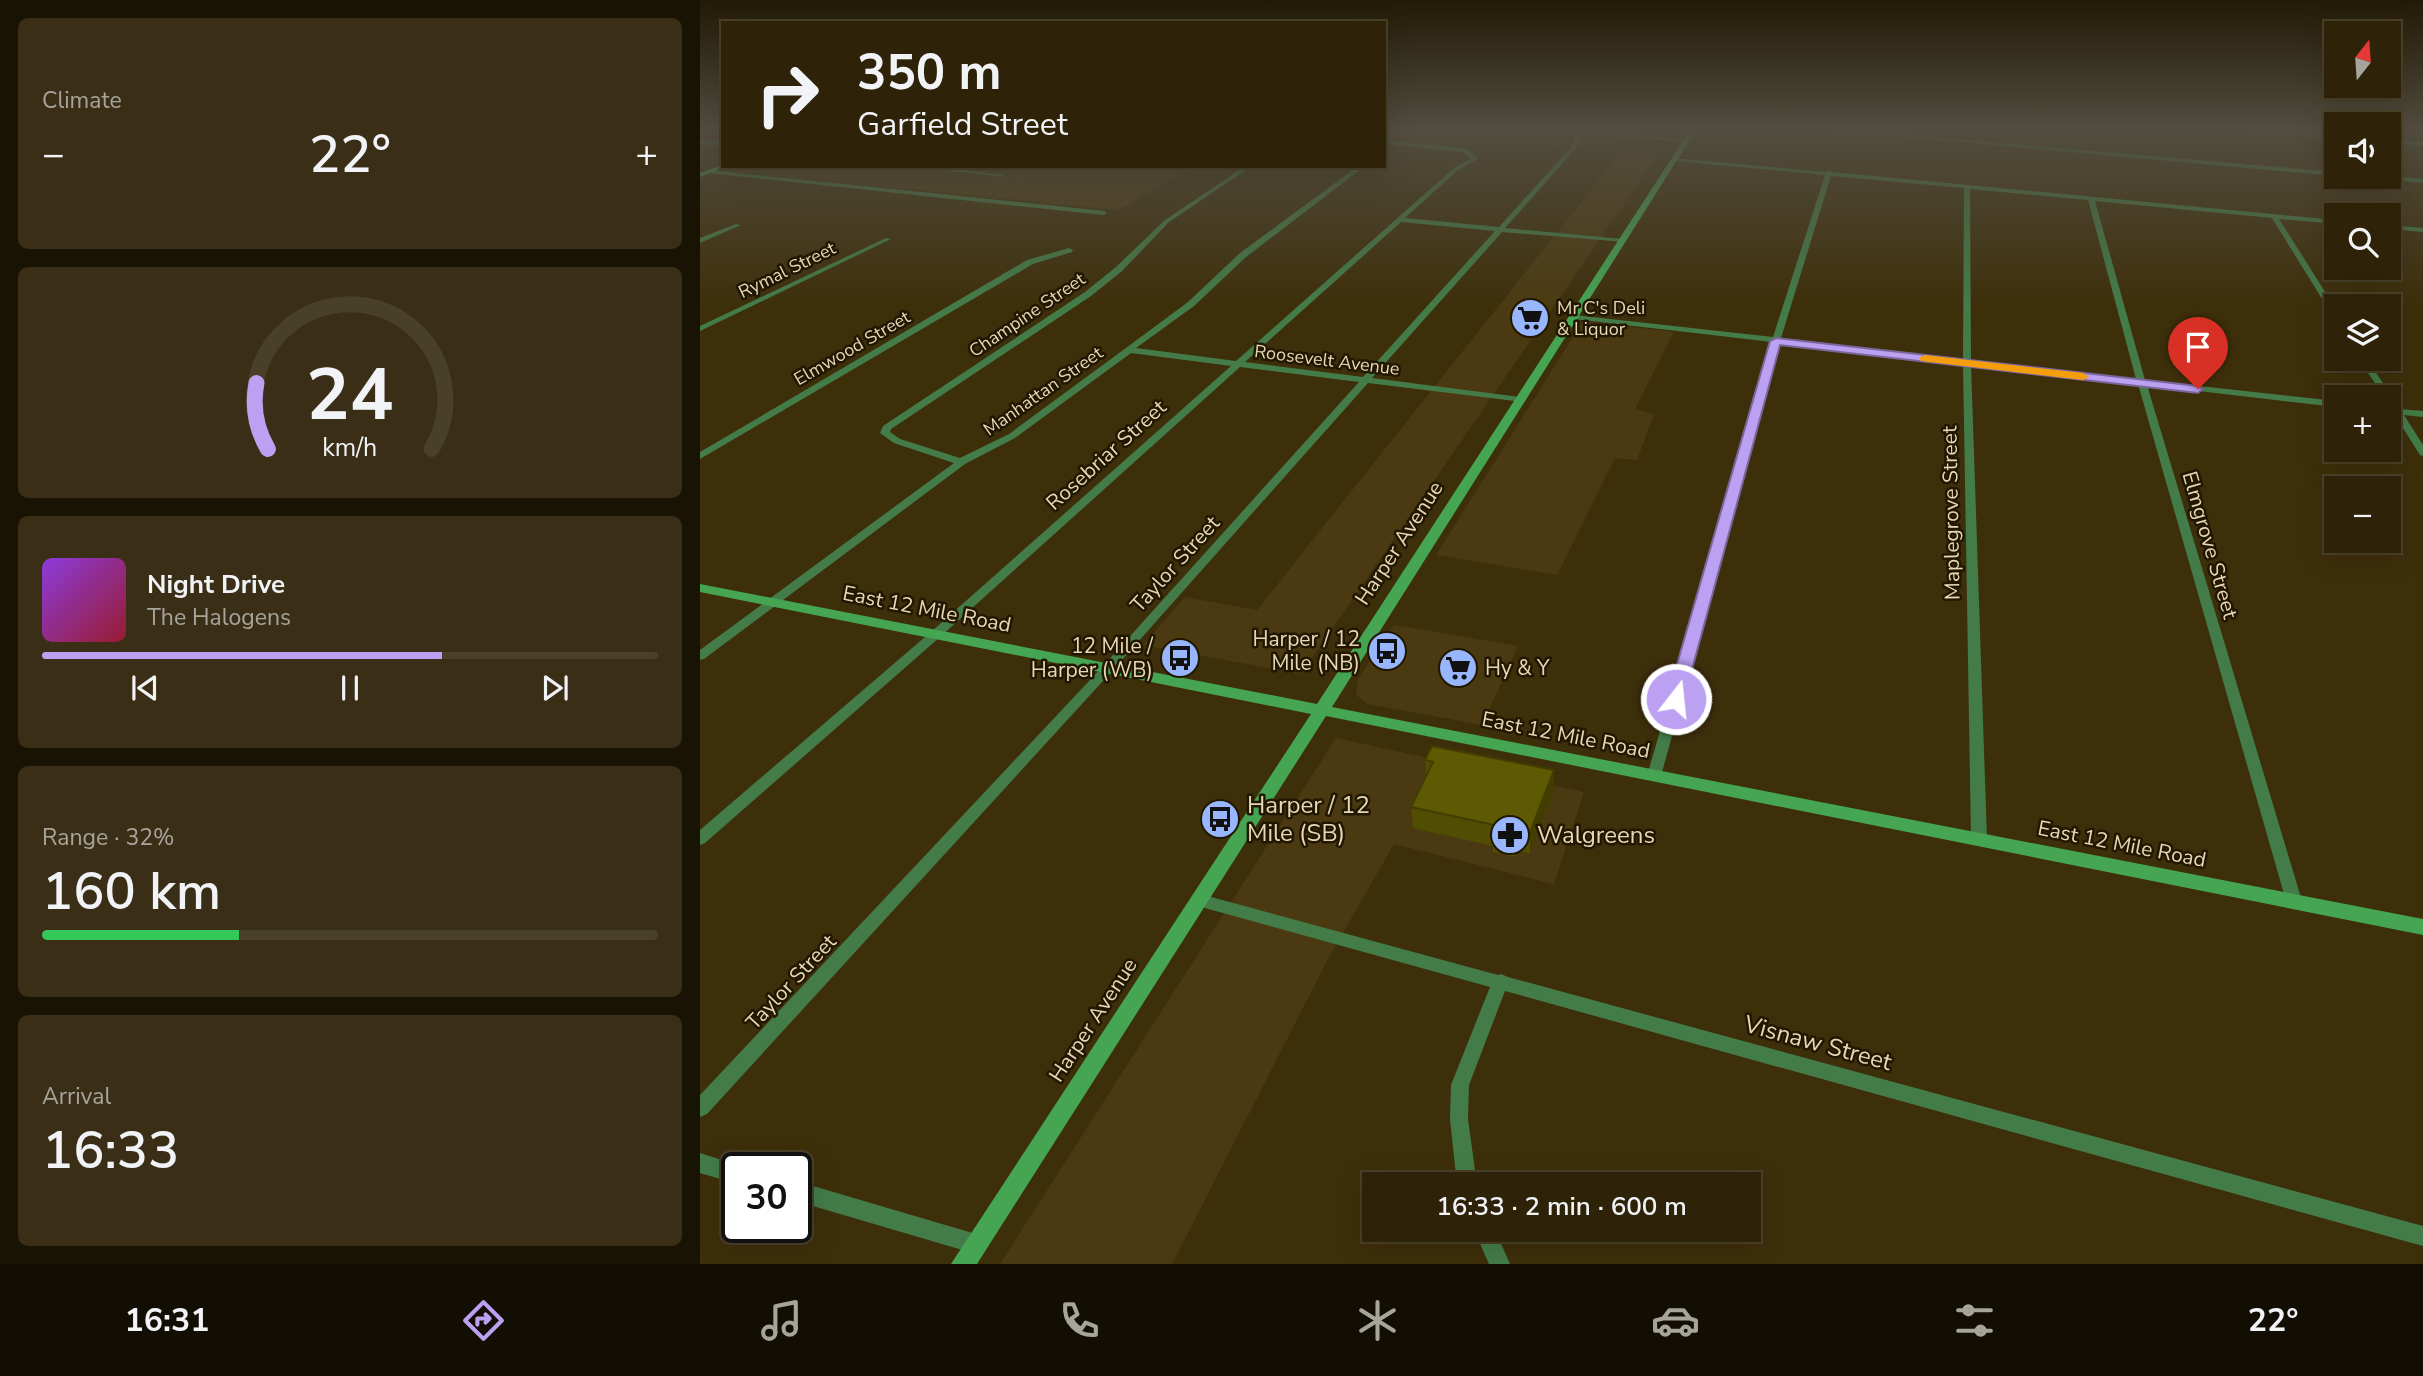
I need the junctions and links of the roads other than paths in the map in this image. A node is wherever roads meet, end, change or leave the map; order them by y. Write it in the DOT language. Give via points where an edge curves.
graph roads {
  1 [pos="873,189"];
  2 [pos="1215,189"];
  3 [pos="1331,189"];
  4 [pos="1434,189"];
  5 [pos="1537,189"];
  6 [pos="1656,189"];
  7 [pos="1824,189"];
  8 [pos="1967,189"];
  9 [pos="1998,189"];
  10 [pos="2091,198"];
  11 [pos="1104,213"];
  12 [pos="2274,216"];
  13 [pos="1400,220"];
  14 [pos="2324,221"];
  15 [pos="738,225"];
  16 [pos="2401,228"];
  17 [pos="1502,229"];
  18 [pos="2423,230"];
  19 [pos="888,239"];
  20 [pos="700,241"];
  21 [pos="1622,242"];
  22 [pos="1069,250"];
  23 [pos="2324,296"];
  24 [pos="1574,317"];
  25 [pos="700,329"];
  26 [pos="1776,341"];
  27 [pos="1129,350"];
  28 [pos="1967,363"];
  29 [pos="1237,364"];
  30 [pos="1366,380"];
  31 [pos="2142,383"];
  32 [pos="1520,401"];
  33 [pos="2324,403"];
  34 [pos="2401,412"];
  35 [pos="2423,414"];
  36 [pos="2401,423"];
  37 [pos="2423,453"];
  38 [pos="700,456"];
  39 [pos="961,462"];
  40 [pos="700,588"];
  41 [pos="774,603"];
  42 [pos="936,634"];
  43 [pos="700,656"];
  44 [pos="1109,667"];
  45 [pos="1322,710"];
  46 [pos="1654,776"];
  47 [pos="700,839"];
  48 [pos="1979,839"];
  49 [pos="1200,900"];
  50 [pos="2294,901"];
  51 [pos="2423,927"];
  52 [pos="1501,981"];
  53 [pos="700,1108"];
  54 [pos="700,1163"];
  55 [pos="721,1169"];
  56 [pos="1465,1172"];
  57 [pos="812,1196"];
  58 [pos="2423,1236"];
  59 [pos="1490,1242"];
  60 [pos="976,1244"];
  61 [pos="963,1264"];
  62 [pos="1500,1264"];
  1 -- 11 [label="street"];
  2 -- 39 [label="street, Champine Street" via="1174,216 1088,294 886,428 885,433 897,441"];
  3 -- 27 [label="street, Manhattan Street"];
  4 -- 13 [label="street, Rosebriar Street"];
  5 -- 17 [label="street, Taylor Street"];
  6 -- 21 [label="main road, Harper Avenue"];
  7 -- 26 [label="street"];
  8 -- 28 [label="street, Maplegrove Street"];
  9 -- 10 [label="street"];
  10 -- 12 [label="street"];
  10 -- 31 [label="street, Elmgrove Street"];
  12 -- 14 [label="street"];
  12 -- 23 [label="street"];
  13 -- 17 [label="street"];
  13 -- 29 [label="street, Rosebriar Street"];
  15 -- 20 [label="street"];
  16 -- 18 [label="street"];
  17 -- 21 [label="street"];
  17 -- 30 [label="street, Taylor Street"];
  19 -- 25 [label="street, Rymal Street"];
  21 -- 24 [label="main road, Harper Avenue"];
  22 -- 38 [label="street, Elmwood Street" via="1021,267"];
  24 -- 26 [label="street"];
  24 -- 32 [label="main road, Harper Avenue"];
  26 -- 28 [label="street"];
  26 -- 46 [label="street"];
  27 -- 29 [label="street, Roosevelt Avenue"];
  27 -- 39 [label="street, Manhattan Street" via="1012,436"];
  28 -- 31 [label="street"];
  28 -- 48 [label="street, Maplegrove Street"];
  29 -- 30 [label="street, Roosevelt Avenue"];
  29 -- 42 [label="street, Rosebriar Street"];
  30 -- 32 [label="street, Roosevelt Avenue"];
  30 -- 44 [label="street, Taylor Street"];
  31 -- 33 [label="street"];
  31 -- 50 [label="street, Elmgrove Street"];
  32 -- 45 [label="main road, Harper Avenue"];
  34 -- 35 [label="street"];
  36 -- 37 [label="street"];
  39 -- 41 [label="street, Manhattan Street"];
  40 -- 41 [label="main road, East 12 Mile Road"];
  41 -- 42 [label="main road, East 12 Mile Road"];
  41 -- 43 [label="street, Manhattan Street"];
  42 -- 44 [label="main road, East 12 Mile Road"];
  42 -- 47 [label="street, Rosebriar Street"];
  44 -- 45 [label="main road, East 12 Mile Road"];
  44 -- 53 [label="street, Taylor Street"];
  45 -- 46 [label="main road, East 12 Mile Road"];
  45 -- 49 [label="main road, Harper Avenue"];
  46 -- 48 [label="main road, East 12 Mile Road"];
  48 -- 50 [label="main road, East 12 Mile Road"];
  49 -- 52 [label="street, Visnaw Street"];
  49 -- 60 [label="main road, Harper Avenue"];
  50 -- 51 [label="main road, East 12 Mile Road"];
  52 -- 56 [label="street" via="1461,1085"];
  52 -- 58 [label="street, Visnaw Street"];
  54 -- 55 [label="street"];
  57 -- 60 [label="street"];
  59 -- 62 [label="street"];
  60 -- 61 [label="main road, Harper Avenue"];
}
